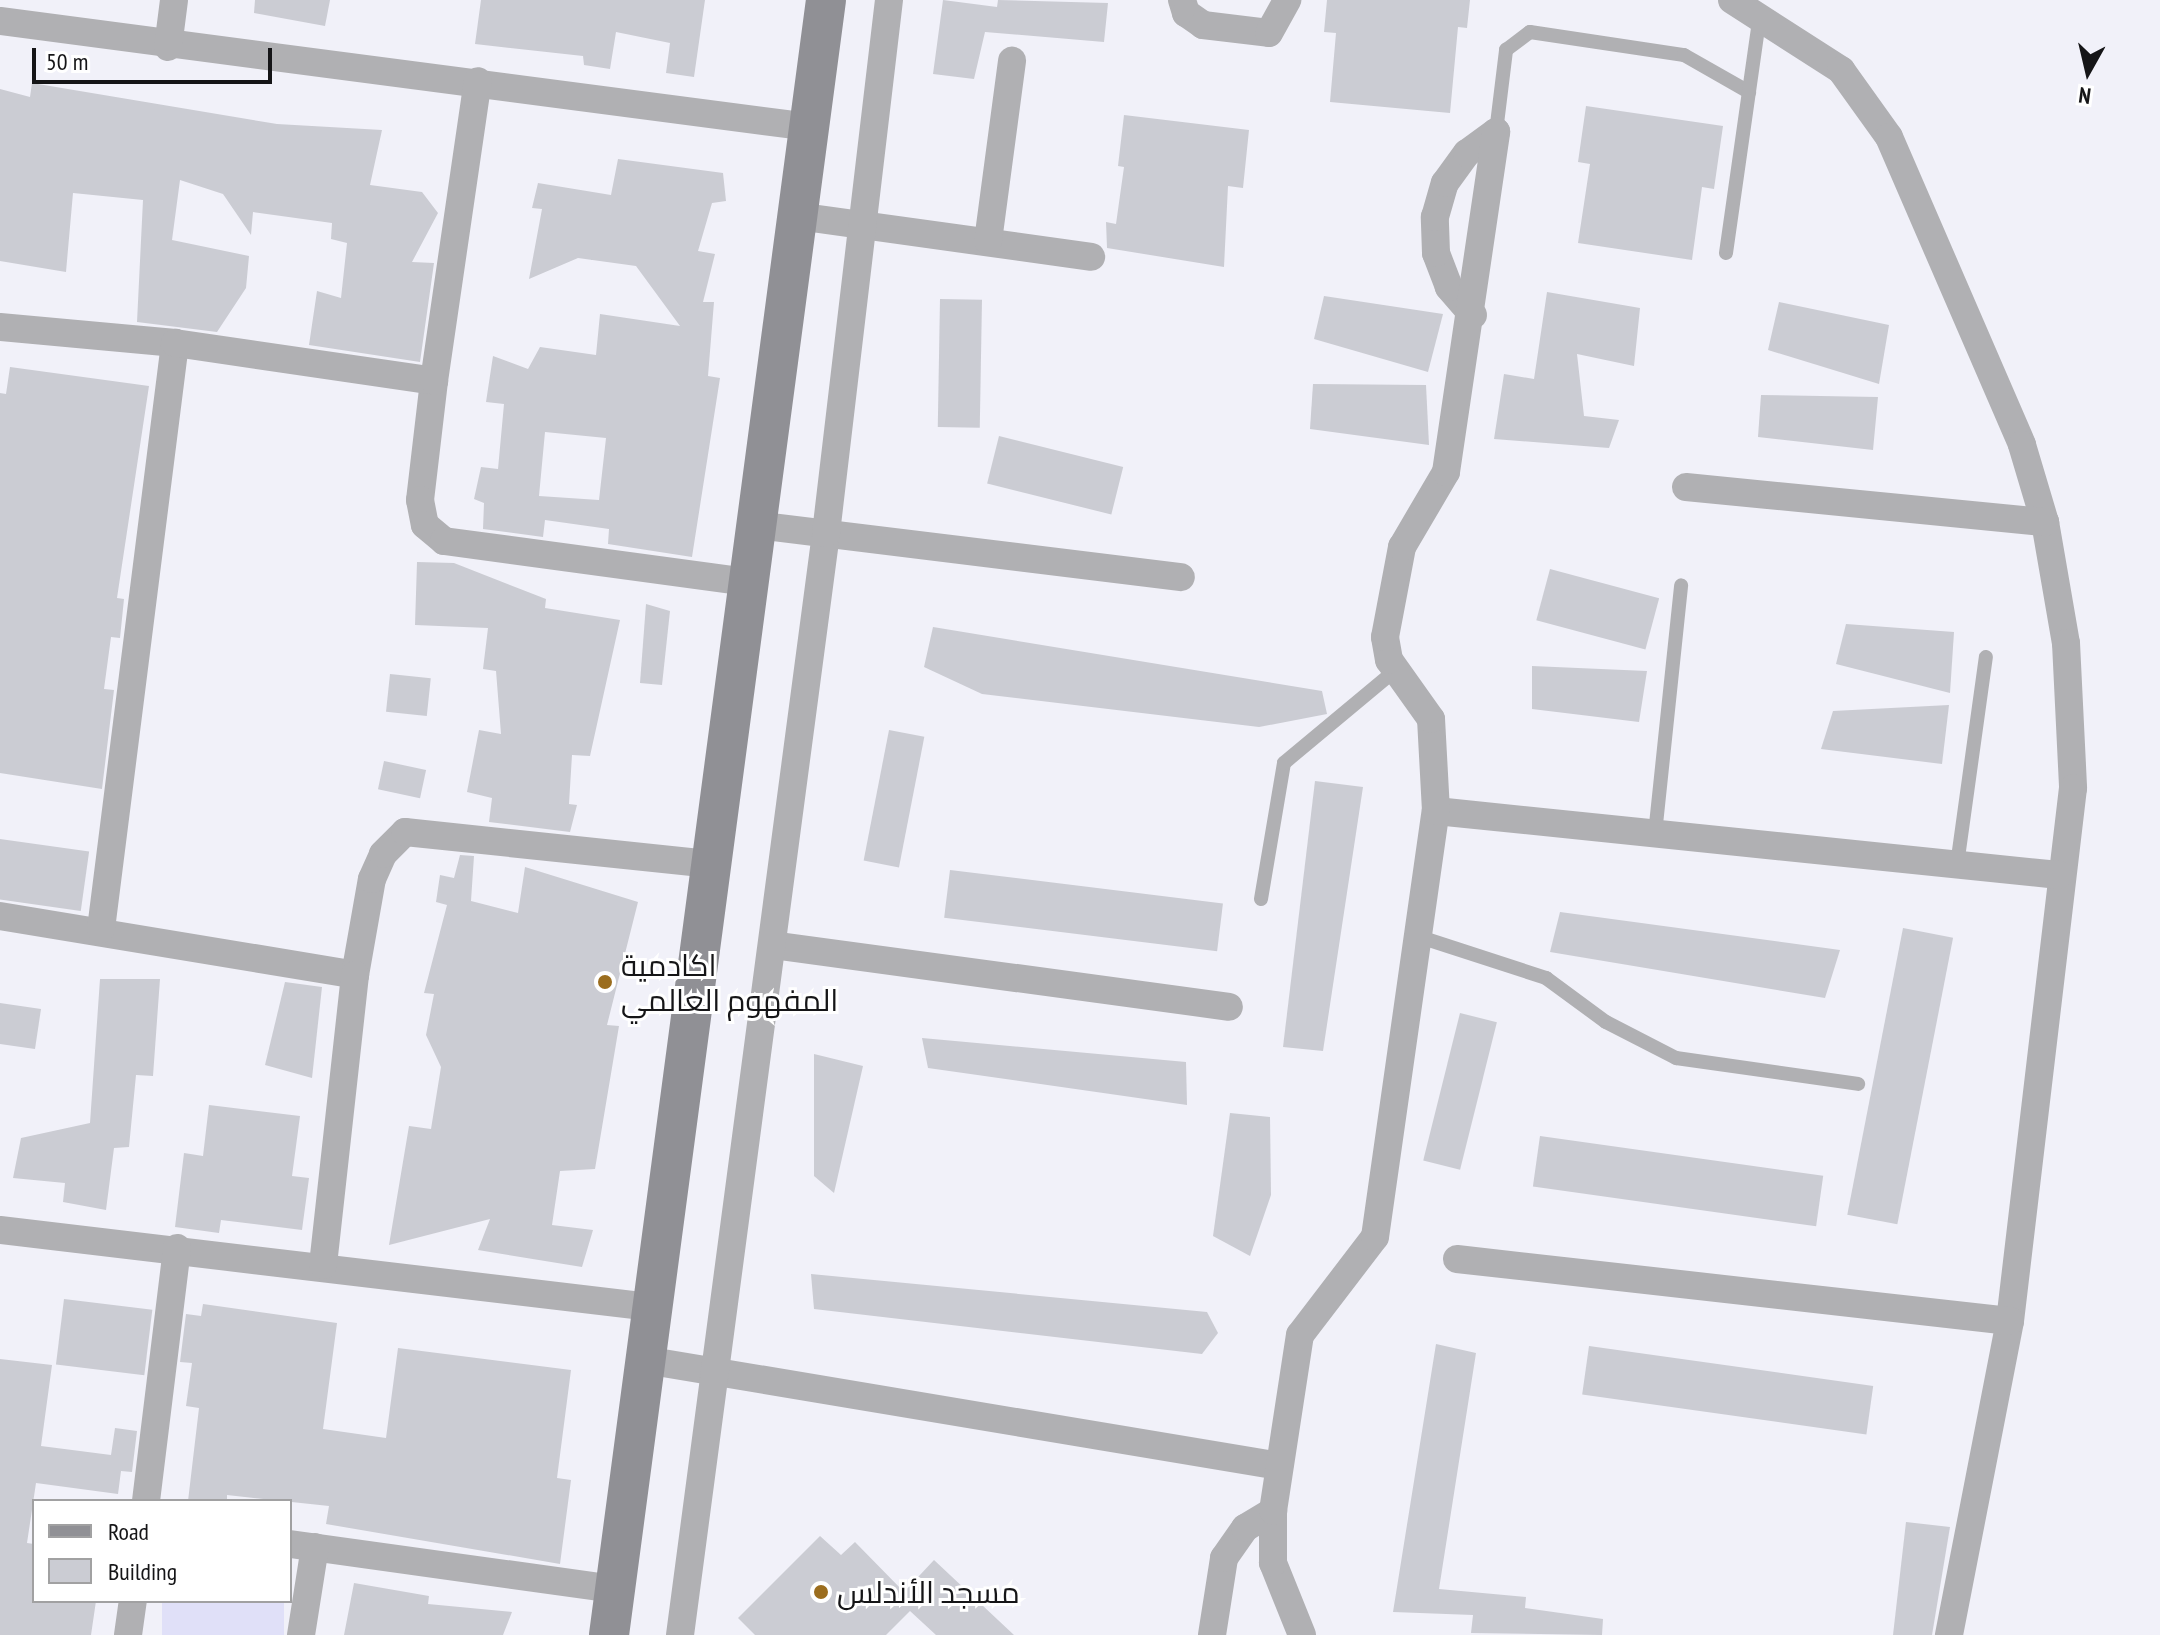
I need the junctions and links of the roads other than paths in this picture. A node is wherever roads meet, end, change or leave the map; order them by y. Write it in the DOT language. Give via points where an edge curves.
graph roads {
  1 [pos="174,0"];
  2 [pos="826,0"];
  3 [pos="889,0"];
  4 [pos="1182,0"];
  5 [pos="1287,0"];
  6 [pos="1732,0"];
  7 [pos="1760,14"];
  8 [pos="0,21"];
  9 [pos="168,47"];
  10 [pos="1012,61"];
  11 [pos="478,81"];
  12 [pos="1749,92"];
  13 [pos="809,127"];
  14 [pos="1496,132"];
  15 [pos="797,216"];
  16 [pos="863,223"];
  17 [pos="988,241"];
  18 [pos="1726,253"];
  19 [pos="1091,257"];
  20 [pos="1473,315"];
  21 [pos="0,327"];
  22 [pos="175,343"];
  23 [pos="434,381"];
  24 [pos="1686,487"];
  25 [pos="2045,522"];
  26 [pos="756,525"];
  27 [pos="826,533"];
  28 [pos="1181,577"];
  29 [pos="748,582"];
  30 [pos="1681,585"];
  31 [pos="1986,657"];
  32 [pos="1397,669"];
  33 [pos="1436,811"];
  34 [pos="1655,834"];
  35 [pos="711,864"];
  36 [pos="1957,865"];
  37 [pos="2059,875"];
  38 [pos="1261,899"];
  39 [pos="0,916"];
  40 [pos="101,929"];
  41 [pos="1420,937"];
  42 [pos="772,945"];
  43 [pos="355,975"];
  44 [pos="1229,1007"];
  45 [pos="1858,1084"];
  46 [pos="0,1230"];
  47 [pos="177,1248"];
  48 [pos="1457,1259"];
  49 [pos="323,1265"];
  50 [pos="651,1307"];
  51 [pos="2010,1321"];
  52 [pos="645,1360"];
  53 [pos="716,1370"];
  54 [pos="1279,1466"];
  55 [pos="146,1499"];
  56 [pos="1273,1511"];
  57 [pos="303,1546"];
  58 [pos="615,1589"];
  59 [pos="133,1603"];
  60 [pos="128,1635"];
  61 [pos="301,1635"];
  62 [pos="609,1635"];
  63 [pos="680,1635"];
  64 [pos="1212,1635"];
  65 [pos="1302,1635"];
  66 [pos="1949,1635"];
  1 -- 9 [label="street"];
  2 -- 13 [label="main road"];
  3 -- 16 [label="street"];
  4 -- 5 [label="street" via="1186,13 1203,25 1269,33"];
  6 -- 7 [label="street"];
  7 -- 12 [label="lane"];
  7 -- 25 [label="street" via="1841,70 1889,137 2022,445"];
  8 -- 9 [label="street"];
  9 -- 11 [label="street"];
  10 -- 17 [label="street"];
  11 -- 13 [label="street"];
  11 -- 23 [label="street"];
  12 -- 14 [label="lane" via="1684,55 1530,32 1506,50"];
  12 -- 18 [label="lane"];
  13 -- 15 [label="main road"];
  14 -- 20 [label="street"];
  14 -- 20 [label="street" via="1467,153 1445,183 1435,217 1436,253 1449,287"];
  15 -- 16 [label="street"];
  15 -- 26 [label="main road"];
  16 -- 17 [label="street"];
  16 -- 27 [label="street"];
  17 -- 19 [label="street"];
  20 -- 32 [label="street" via="1443,486 1408,532 1393,579 1385,637"];
  21 -- 22 [label="street"];
  22 -- 23 [label="street"];
  22 -- 40 [label="street"];
  23 -- 29 [label="street" via="420,500 425,525 444,541"];
  24 -- 25 [label="street"];
  25 -- 37 [label="street" via="2072,711 2073,788"];
  26 -- 27 [label="street"];
  26 -- 29 [label="main road"];
  27 -- 28 [label="street"];
  27 -- 42 [label="street"];
  29 -- 35 [label="main road"];
  30 -- 34 [label="lane"];
  31 -- 36 [label="lane"];
  32 -- 33 [label="street" via="1431,719"];
  32 -- 38 [label="lane" via="1284,763"];
  33 -- 34 [label="street"];
  33 -- 41 [label="street"];
  34 -- 36 [label="street"];
  35 -- 43 [label="street" via="405,832 383,854 372,879"];
  35 -- 50 [label="main road"];
  36 -- 37 [label="street"];
  37 -- 51 [label="street"];
  39 -- 40 [label="street"];
  40 -- 43 [label="street"];
  41 -- 45 [label="lane" via="1546,978 1606,1022 1676,1058"];
  41 -- 54 [label="street" via="1375,1237 1300,1335"];
  42 -- 44 [label="street"];
  42 -- 53 [label="street"];
  43 -- 49 [label="street"];
  46 -- 47 [label="street"];
  47 -- 49 [label="street"];
  47 -- 55 [label="street"];
  48 -- 51 [label="street"];
  49 -- 50 [label="street"];
  50 -- 52 [label="main road"];
  51 -- 66 [label="street"];
  52 -- 53 [label="street"];
  52 -- 58 [label="main road"];
  53 -- 54 [label="street"];
  53 -- 63 [label="street"];
  54 -- 56 [label="street"];
  56 -- 64 [label="street" via="1245,1528 1224,1558"];
  56 -- 65 [label="street" via="1273,1563"];
  57 -- 58 [label="street"];
  57 -- 61 [label="street"];
  58 -- 62 [label="main road"];
  59 -- 60 [label="street"];
}
